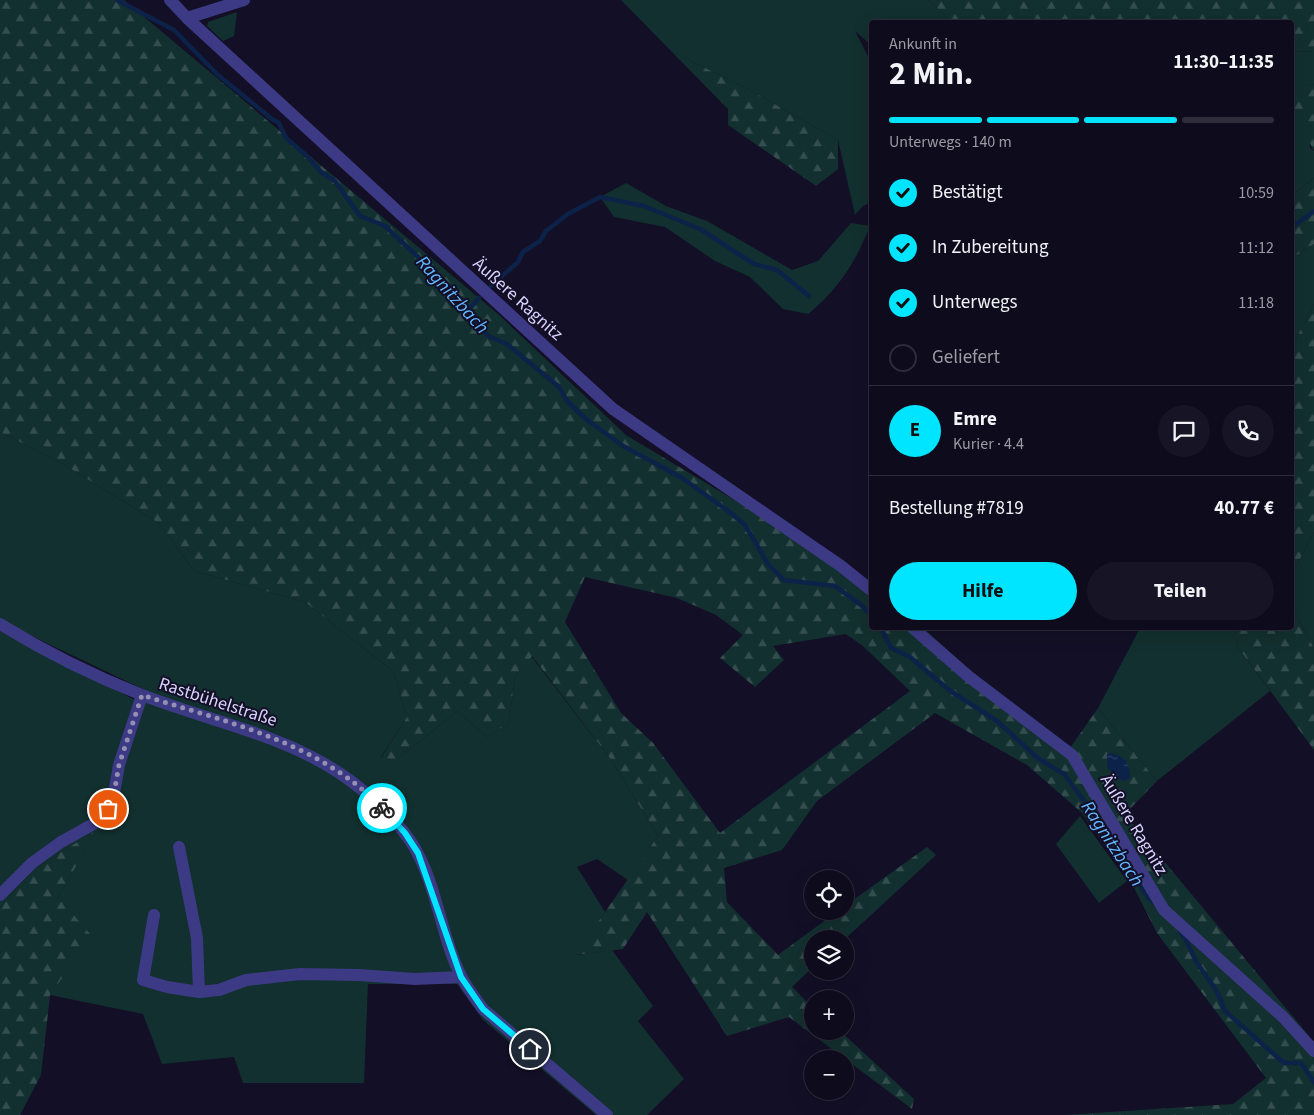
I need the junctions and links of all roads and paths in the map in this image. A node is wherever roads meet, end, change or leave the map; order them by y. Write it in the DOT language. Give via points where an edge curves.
graph roads {
  1 [pos="170,0"];
  2 [pos="244,0"];
  3 [pos="187,18"];
  4 [pos="869,588"];
  5 [pos="0,624"];
  6 [pos="916,630"];
  7 [pos="142,695"];
  8 [pos="179,847"];
  9 [pos="0,895"];
  10 [pos="154,915"];
  11 [pos="461,977"];
  12 [pos="199,992"];
  13 [pos="1314,1051"];
  14 [pos="607,1115"];
  1 -- 3 [label="street, Äußere Ragnitz"];
  2 -- 3 [label="street"];
  3 -- 4 [label="street, Äußere Ragnitz" via="613,409"];
  5 -- 7 [label="street, Rastbühelstraße"];
  6 -- 13 [label="street, Äußere Ragnitz" via="968,676 1072,754 1164,910 1284,1017"];
  7 -- 9 [label="street" via="108,809 97,822 32,863"];
  7 -- 11 [label="street, Rastbühelstraße" via="277,739 315,757 368,794 393,819 418,853"];
  8 -- 12 [label="street" via="197,938"];
  10 -- 12 [label="street" via="143,980"];
  11 -- 12 [label="street" via="415,979 300,974 246,980 219,990"];
  11 -- 14 [label="street, Rastbühelstraße" via="483,1009"];
}
